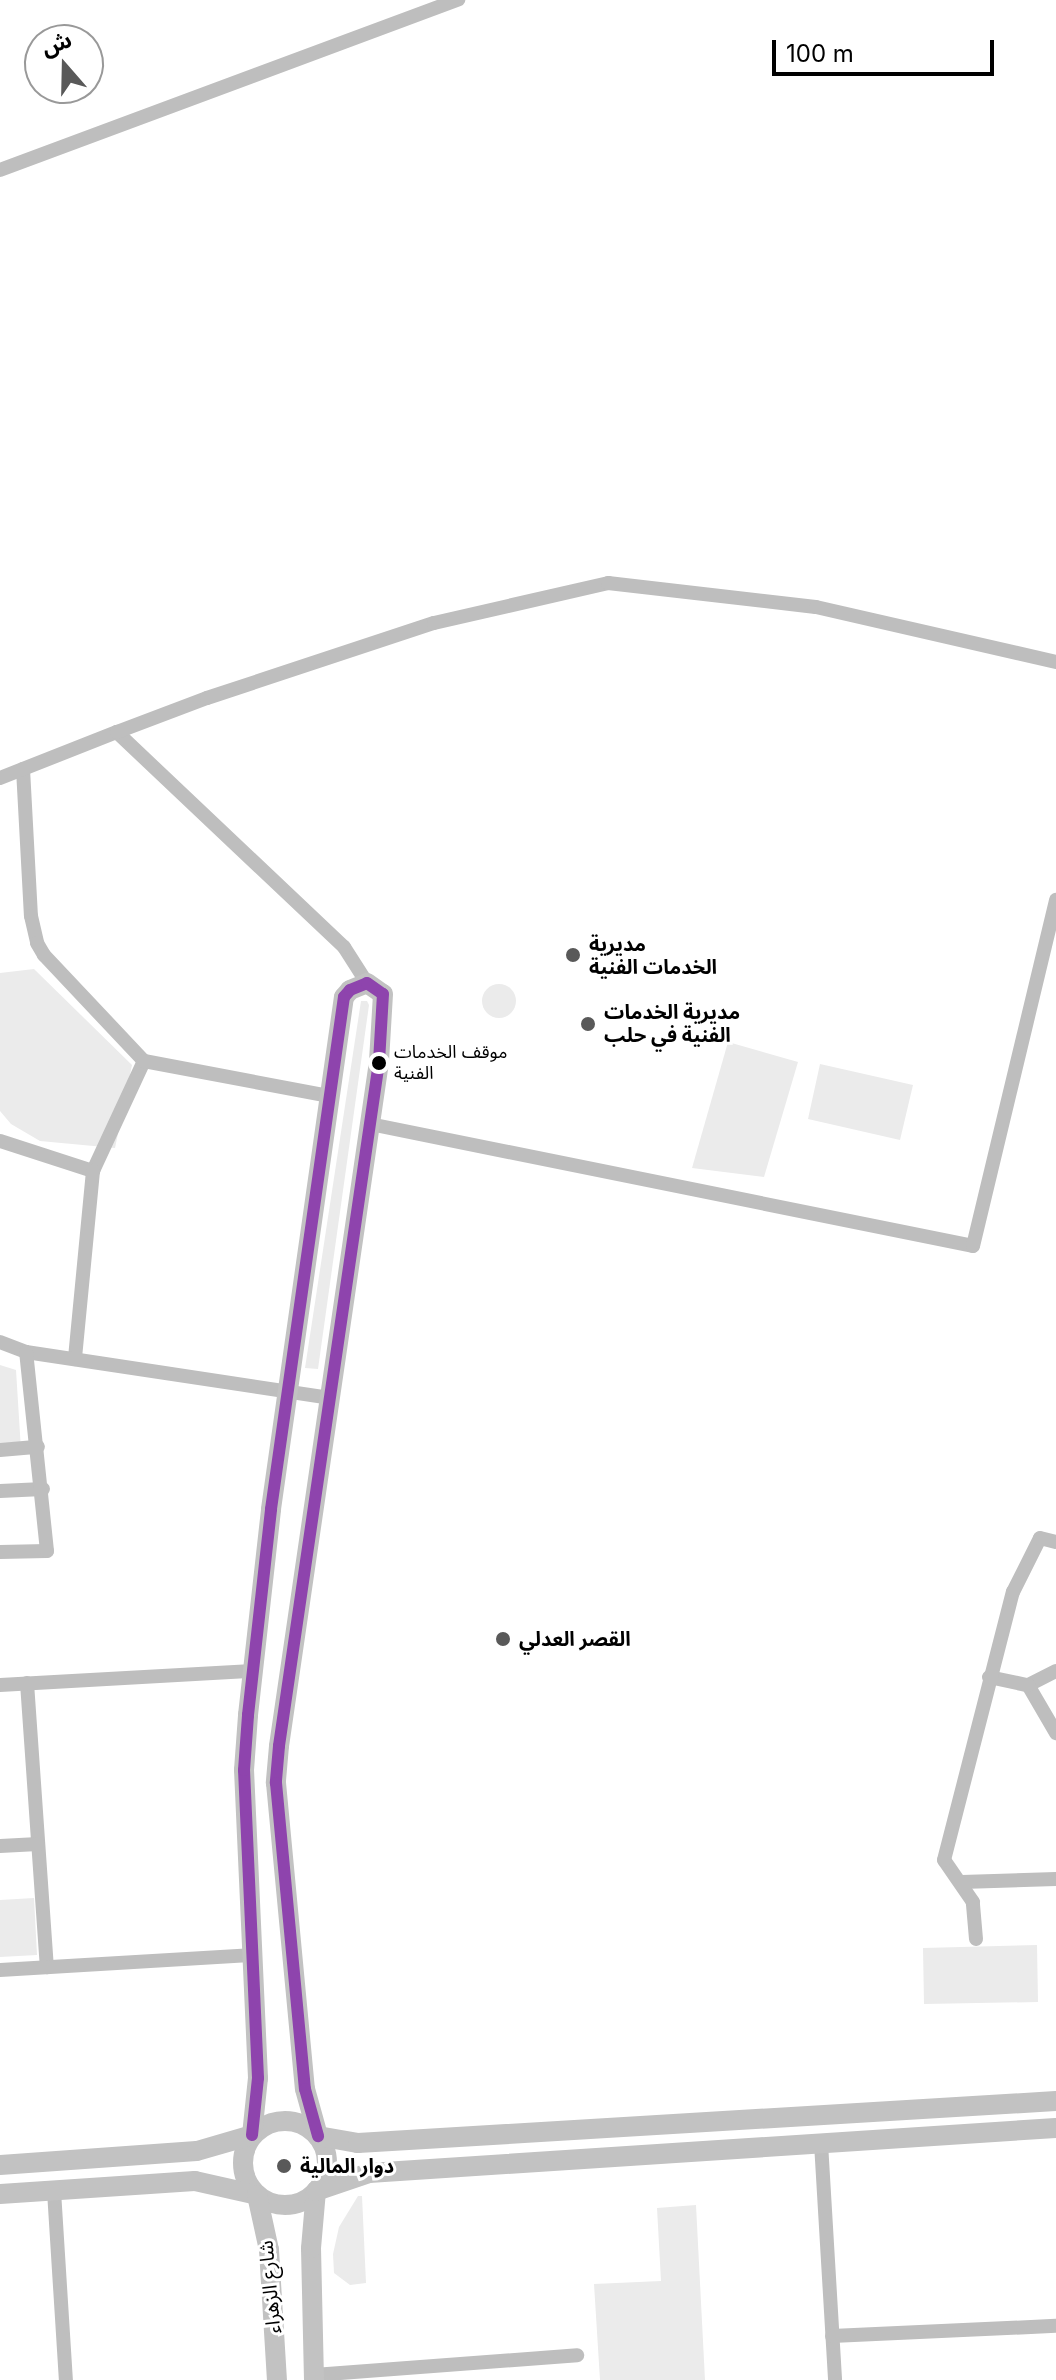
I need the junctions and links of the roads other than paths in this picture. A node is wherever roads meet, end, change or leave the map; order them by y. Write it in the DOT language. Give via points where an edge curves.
graph roads {
  1 [pos="458,0"];
  2 [pos="0,170"];
  3 [pos="1056,662"];
  4 [pos="117,732"];
  5 [pos="23,769"];
  6 [pos="0,778"];
  7 [pos="1056,900"];
  8 [pos="367,983"];
  9 [pos="144,1061"];
  10 [pos="330,1096"];
  11 [pos="370,1124"];
  12 [pos="0,1141"];
  13 [pos="93,1171"];
  14 [pos="0,1342"];
  15 [pos="26,1352"];
  16 [pos="75,1359"];
  17 [pos="289,1392"];
  18 [pos="330,1398"];
  19 [pos="38,1447"];
  20 [pos="0,1450"];
  21 [pos="43,1489"];
  22 [pos="0,1491"];
  23 [pos="1056,1542"];
  24 [pos="0,1552"];
  25 [pos="253,1671"];
  26 [pos="1056,1671"];
  27 [pos="989,1677"];
  28 [pos="27,1683"];
  29 [pos="0,1685"];
  30 [pos="1028,1685"];
  31 [pos="1056,1733"];
  32 [pos="38,1844"];
  33 [pos="0,1846"];
  34 [pos="1056,1879"];
  35 [pos="962,1882"];
  36 [pos="976,1939"];
  37 [pos="255,1955"];
  38 [pos="47,1967"];
  39 [pos="0,1970"];
  40 [pos="1056,2101"];
  41 [pos="1056,2128"];
  42 [pos="252,2135"];
  43 [pos="318,2136"];
  44 [pos="821,2143"];
  45 [pos="0,2165"];
  46 [pos="54,2191"];
  47 [pos="316,2191"];
  48 [pos="0,2194"];
  49 [pos="257,2195"];
  50 [pos="1056,2326"];
  51 [pos="832,2336"];
  52 [pos="577,2355"];
  53 [pos="314,2377"];
  54 [pos="66,2380"];
  55 [pos="277,2380"];
  56 [pos="835,2380"];
  1 -- 2 [label="street"];
  3 -- 4 [label="street" via="816,607 608,583 434,623"];
  4 -- 5 [label="street"];
  4 -- 8 [label="street" via="344,947"];
  5 -- 6 [label="street"];
  5 -- 9 [label="street" via="37,943"];
  7 -- 11 [label="street" via="973,1246"];
  8 -- 10 [label="main road" via="344,997"];
  8 -- 11 [label="main road" via="383,994 384,1009"];
  9 -- 10 [label="street"];
  9 -- 13 [label="street"];
  10 -- 17 [label="main road"];
  11 -- 18 [label="main road"];
  12 -- 13 [label="street"];
  13 -- 16 [label="street"];
  14 -- 15 [label="street"];
  15 -- 16 [label="street"];
  15 -- 19 [label="street"];
  16 -- 17 [label="street"];
  17 -- 18 [label="street"];
  17 -- 25 [label="main road"];
  18 -- 43 [label="main road" via="276,1783 305,2089"];
  19 -- 20 [label="street"];
  19 -- 21 [label="street"];
  21 -- 22 [label="street"];
  21 -- 24 [label="street" via="47,1551"];
  23 -- 27 [label="street" via="1040,1538 1026,1565"];
  25 -- 28 [label="street"];
  25 -- 37 [label="main road" via="244,1770"];
  26 -- 30 [label="street"];
  27 -- 30 [label="street"];
  27 -- 35 [label="street" via="944,1860"];
  28 -- 29 [label="street"];
  28 -- 32 [label="street"];
  30 -- 31 [label="street"];
  32 -- 33 [label="street"];
  32 -- 38 [label="street"];
  34 -- 35 [label="street"];
  35 -- 36 [label="street" via="973,1902"];
  37 -- 38 [label="street"];
  37 -- 42 [label="main road" via="258,2078"];
  38 -- 39 [label="street"];
  40 -- 43 [label="main road" via="358,2143"];
  41 -- 44 [label="main road"];
  42 -- 43 [label="main road" via="285,2120"];
  42 -- 45 [label="main road" via="197,2151"];
  42 -- 49 [label="main road" via="242,2159 248,2185"];
  43 -- 47 [label="main road" via="327,2170"];
  44 -- 47 [label="main road" via="369,2173"];
  44 -- 51 [label="street"];
  46 -- 48 [label="main road"];
  46 -- 49 [label="main road" via="195,2181"];
  46 -- 54 [label="street"];
  47 -- 49 [label="main road" via="294,2204 268,2202"];
  47 -- 53 [label="main road" via="311,2248"];
  49 -- 55 [label="main road, شارع الزهراء" via="269,2250"];
  50 -- 51 [label="street"];
  51 -- 56 [label="street"];
  52 -- 53 [label="street"];
}
